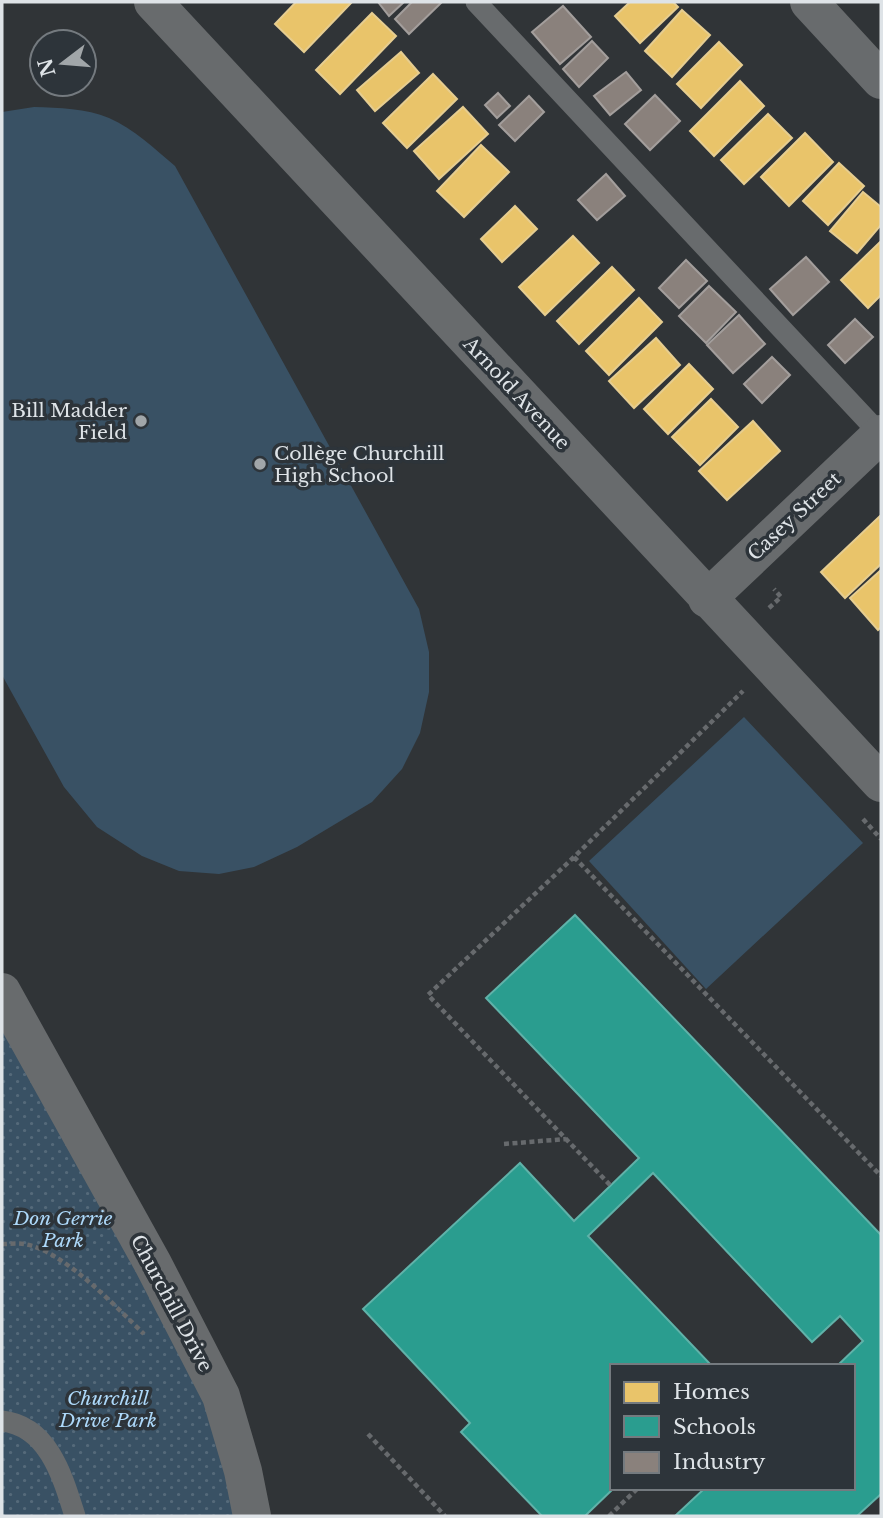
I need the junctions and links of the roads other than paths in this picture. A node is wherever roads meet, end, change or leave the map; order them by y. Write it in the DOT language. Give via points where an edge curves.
graph roads {
  1 [pos="153,2"];
  2 [pos="476,2"];
  3 [pos="809,2"];
  4 [pos="881,80"];
  5 [pos="881,434"];
  6 [pos="707,598"];
  7 [pos="881,783"];
  8 [pos="2,992"];
  9 [pos="2,1421"];
  10 [pos="75,1516"];
  11 [pos="253,1516"];
  1 -- 6 [label="street, Arnold Avenue"];
  2 -- 5 [label="lane"];
  3 -- 4 [label="street"];
  5 -- 6 [label="street, Casey Street"];
  6 -- 7 [label="street, Arnold Avenue"];
  8 -- 11 [label="street, Churchill Drive" via="221,1396"];
  9 -- 10 [label="lane" via="36,1436 59,1466"];
}
